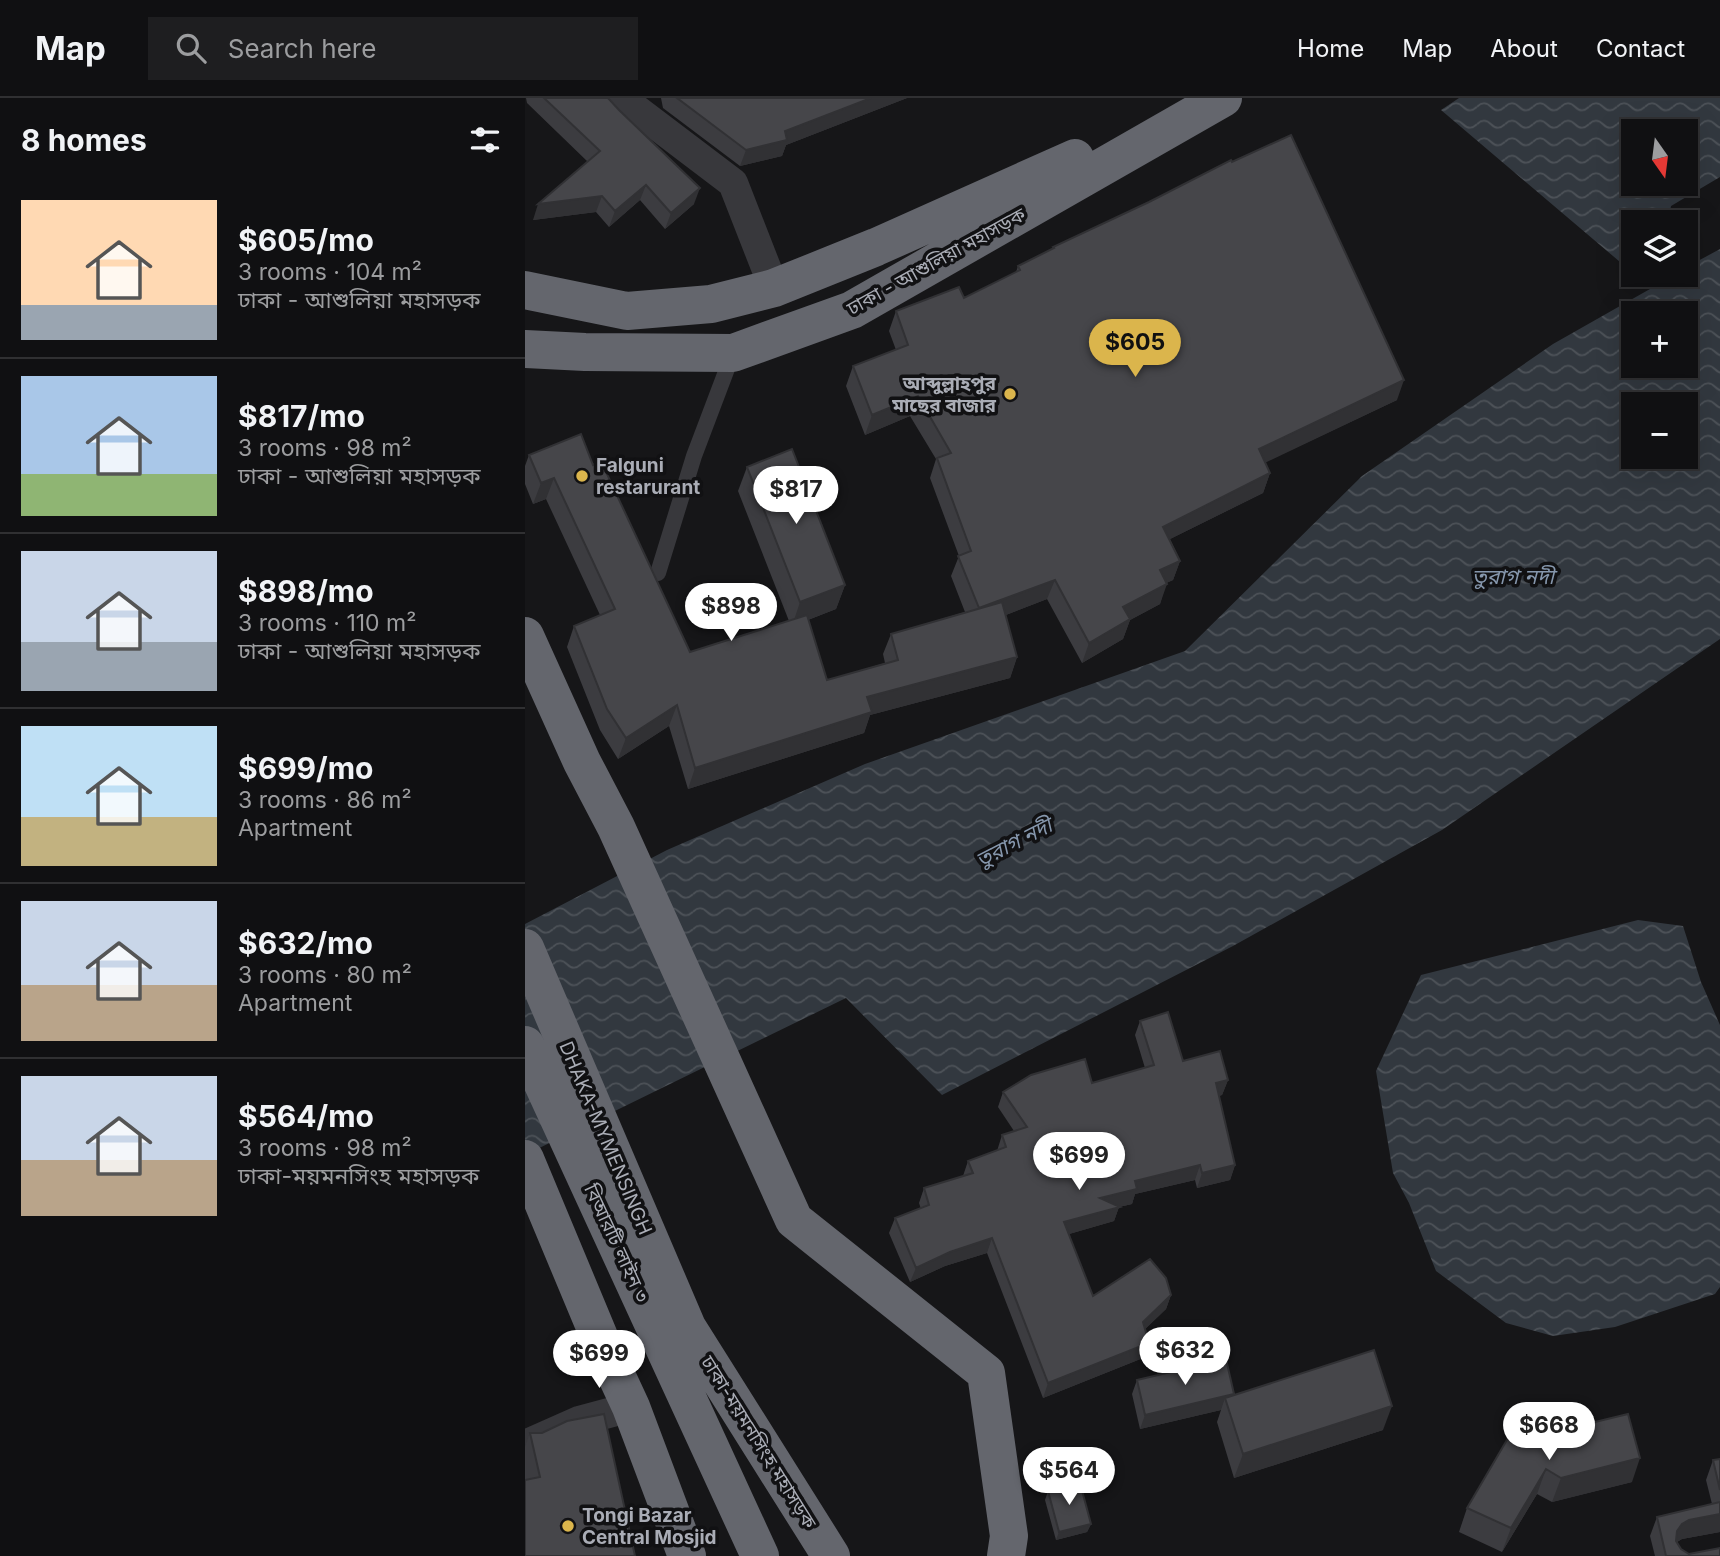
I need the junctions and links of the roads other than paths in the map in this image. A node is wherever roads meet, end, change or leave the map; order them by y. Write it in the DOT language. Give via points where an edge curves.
graph roads {
  1 [pos="621,98"];
  2 [pos="1207,98"];
  3 [pos="1223,98"];
  4 [pos="528,288"];
  5 [pos="774,288"];
  6 [pos="525,349"];
  7 [pos="585,352"];
  8 [pos="733,354"];
  9 [pos="525,362"];
  10 [pos="658,573"];
  11 [pos="525,636"];
  12 [pos="525,948"];
  13 [pos="525,1045"];
  14 [pos="525,1159"];
  15 [pos="687,1327"];
  16 [pos="631,1408"];
  17 [pos="525,1445"];
  18 [pos="687,1556"];
  19 [pos="761,1556"];
  20 [pos="831,1556"];
  21 [pos="1006,1556"];
  1 -- 5 [label="street" via="733,183"];
  2 -- 5 [label="highway"];
  3 -- 8 [label="highway, ঢাকা - আশুলিয়া মহাসড়ক" via="852,310"];
  4 -- 5 [label="highway" via="627,311 711,304"];
  6 -- 7 [label="highway, ঢাকা - আশুলিয়া মহাসড়ক"];
  7 -- 8 [label="highway, ঢাকা - আশুলিয়া মহাসড়ক"];
  7 -- 9 [label="highway, ঢাকা - আশুলিয়া মহাসড়ক"];
  8 -- 10 [label="lane" via="694,456"];
  11 -- 21 [label="highway" via="795,1220 986,1373 1009,1536"];
  12 -- 15 [label="highway, DHAKA-MYMENSINGH"];
  13 -- 19 [label="highway, বিআরটি লাইন ৩"];
  14 -- 16 [label="highway"];
  15 -- 20 [label="highway, ঢাকা-ময়মনসিংহ মহাসড়ক"];
  16 -- 17 [label="street" via="579,1421"];
  16 -- 18 [label="highway"];
}
